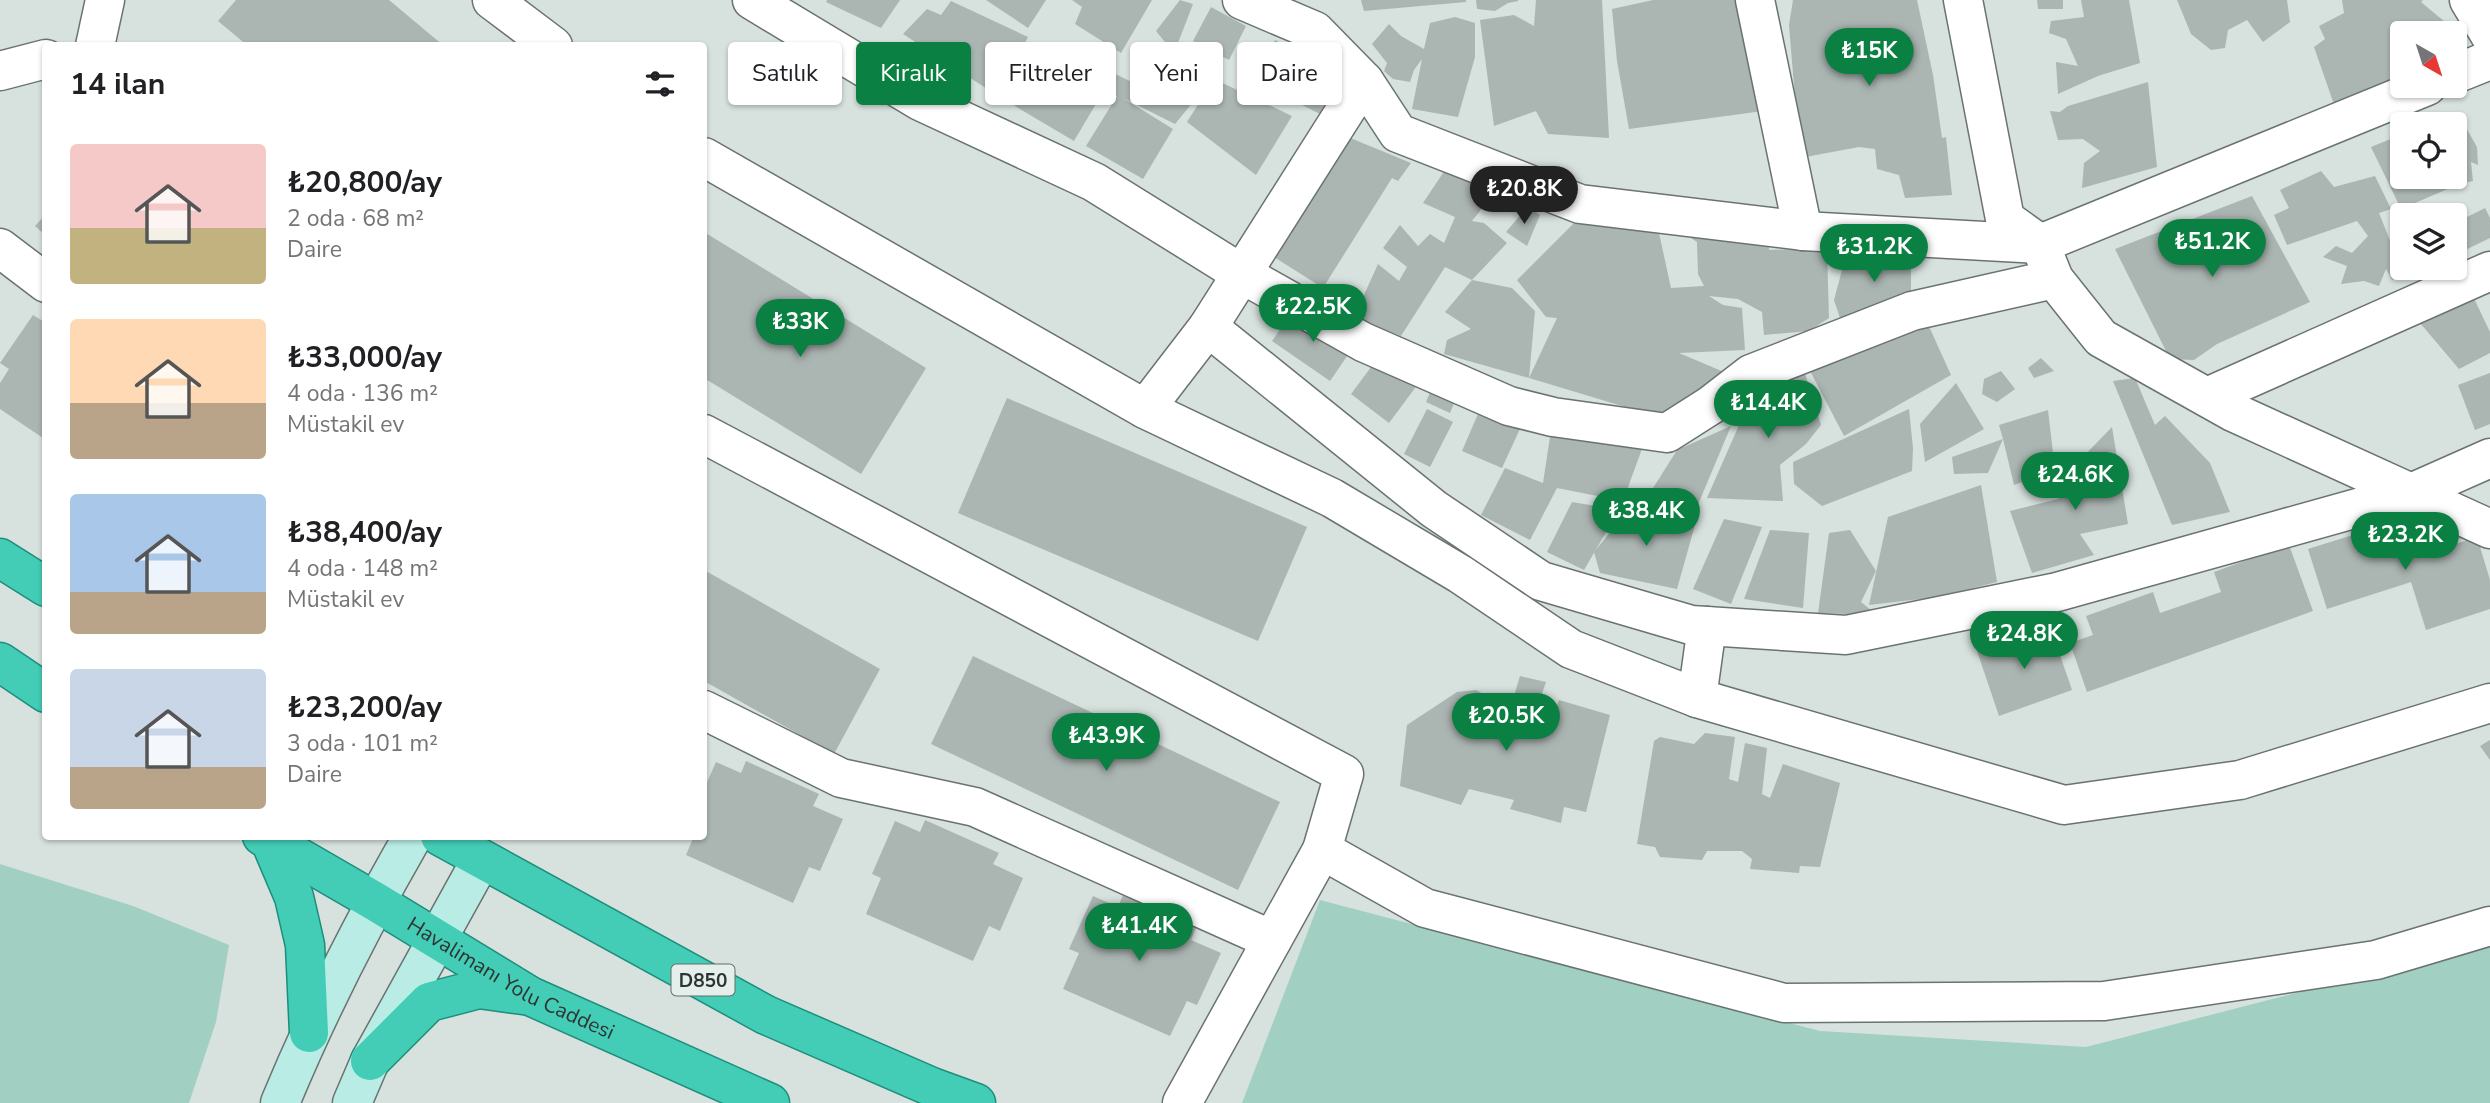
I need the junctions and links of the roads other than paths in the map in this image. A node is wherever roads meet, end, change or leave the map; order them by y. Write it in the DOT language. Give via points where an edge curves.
graph roads {
  1 [pos="105,0"];
  2 [pos="492,0"];
  3 [pos="752,0"];
  4 [pos="1241,0"];
  5 [pos="1755,0"];
  6 [pos="1963,0"];
  7 [pos="2469,0"];
  8 [pos="1318,15"];
  9 [pos="2490,35"];
  10 [pos="96,42"];
  11 [pos="548,42"];
  12 [pos="42,60"];
  13 [pos="2490,60"];
  14 [pos="2468,69"];
  15 [pos="0,71"];
  16 [pos="1364,81"];
  17 [pos="2398,98"];
  18 [pos="707,159"];
  19 [pos="1803,231"];
  20 [pos="2040,244"];
  21 [pos="0,248"];
  22 [pos="2490,271"];
  23 [pos="1242,274"];
  24 [pos="2054,279"];
  25 [pos="42,280"];
  26 [pos="1208,327"];
  27 [pos="2207,397"];
  28 [pos="1145,409"];
  29 [pos="707,436"];
  30 [pos="2490,458"];
  31 [pos="2411,493"];
  32 [pos="2490,529"];
  33 [pos="0,558"];
  34 [pos="42,584"];
  35 [pos="1707,626"];
  36 [pos="0,662"];
  37 [pos="42,690"];
  38 [pos="1697,698"];
  39 [pos="2490,703"];
  40 [pos="707,711"];
  41 [pos="267,840"];
  42 [pos="411,840"];
  43 [pos="447,840"];
  44 [pos="1322,850"];
  45 [pos="481,860"];
  46 [pos="376,902"];
  47 [pos="2490,926"];
  48 [pos="437,940"];
  49 [pos="1272,940"];
  50 [pos="530,996"];
  51 [pos="309,1033"];
  52 [pos="370,1061"];
  53 [pos="280,1103"];
  54 [pos="352,1103"];
  55 [pos="769,1103"];
  56 [pos="976,1103"];
  57 [pos="1182,1103"];
  1 -- 10 [label="street"];
  2 -- 11 [label="street"];
  3 -- 23 [label="street" via="920,101 1094,182"];
  4 -- 8 [label="street"];
  5 -- 19 [label="street"];
  6 -- 20 [label="street" via="2005,219"];
  7 -- 9 [label="street"];
  8 -- 16 [label="street"];
  12 -- 15 [label="street"];
  13 -- 14 [label="street"];
  16 -- 19 [label="street" via="1398,133 1580,204"];
  16 -- 23 [label="street"];
  17 -- 20 [label="street"];
  18 -- 28 [label="street"];
  19 -- 20 [label="street"];
  20 -- 24 [label="street"];
  21 -- 25 [label="street"];
  22 -- 27 [label="street"];
  23 -- 24 [label="street" via="1363,342 1509,405 1667,433 1751,374 1912,311"];
  23 -- 26 [label="street"];
  24 -- 27 [label="street" via="2101,338"];
  26 -- 28 [label="street"];
  26 -- 35 [label="street" via="1434,509 1541,581"];
  27 -- 31 [label="street"];
  28 -- 38 [label="street" via="1332,498 1460,574 1571,649"];
  29 -- 44 [label="street" via="1344,774"];
  30 -- 31 [label="street"];
  31 -- 32 [label="street"];
  31 -- 35 [label="street" via="2056,592 1846,635"];
  33 -- 34 [label="highway"];
  35 -- 38 [label="street"];
  36 -- 37 [label="highway"];
  38 -- 39 [label="street" via="2064,806 2240,780"];
  40 -- 49 [label="street" via="841,778 975,807"];
  41 -- 46 [label="highway, Havalimanı Yolu Caddesi"];
  41 -- 51 [label="highway" via="294,897 305,945"];
  42 -- 46 [label="main road"];
  43 -- 45 [label="highway, D850"];
  44 -- 47 [label="street" via="1425,908 1784,1003 2104,1001 2375,960"];
  44 -- 49 [label="street"];
  45 -- 48 [label="main road"];
  45 -- 56 [label="highway, D850" via="766,1015"];
  46 -- 48 [label="highway, Havalimanı Yolu Caddesi"];
  46 -- 51 [label="main road"];
  48 -- 50 [label="highway, Havalimanı Yolu Caddesi"];
  48 -- 52 [label="main road"];
  49 -- 57 [label="street"];
  50 -- 52 [label="highway" via="479,989 429,1002"];
  50 -- 55 [label="highway, Havalimanı Yolu Caddesi"];
  51 -- 53 [label="main road"];
  52 -- 54 [label="main road"];
}
